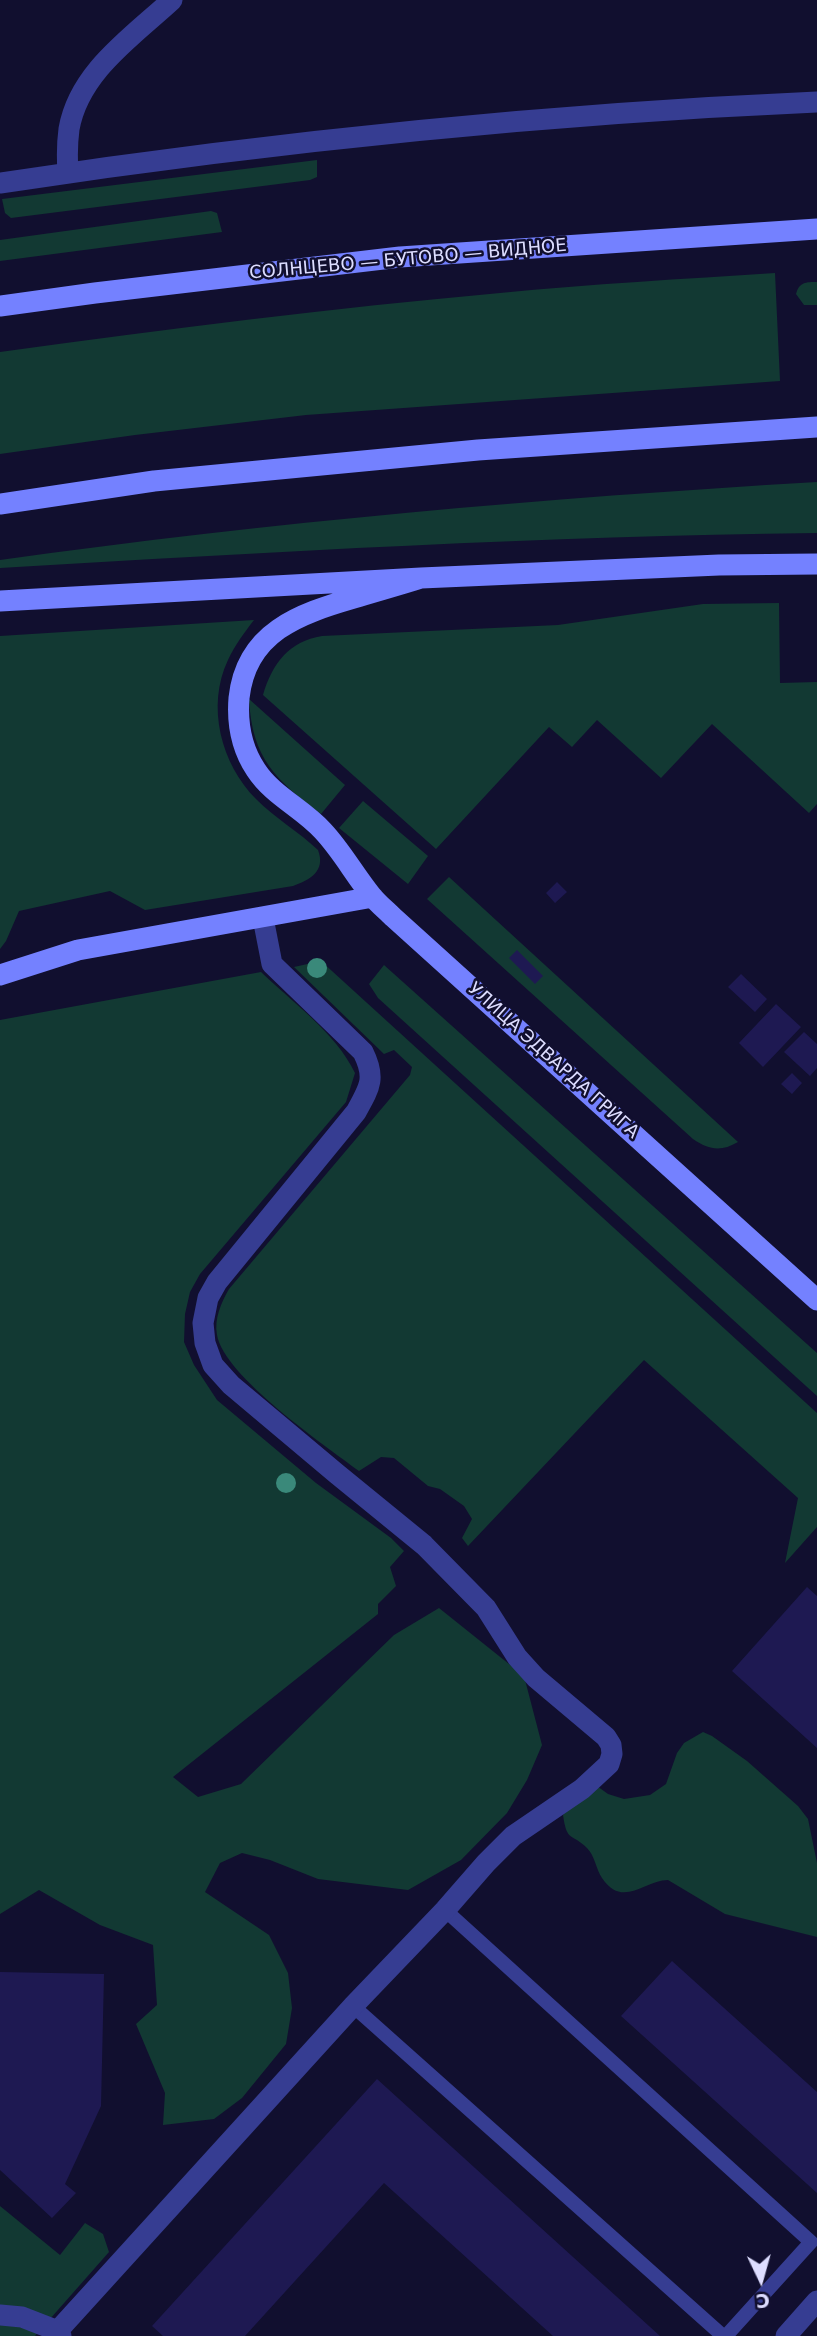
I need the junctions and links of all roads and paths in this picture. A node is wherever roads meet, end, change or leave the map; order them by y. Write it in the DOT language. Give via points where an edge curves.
graph roads {
  1 [pos="172,0"];
  2 [pos="817,102"];
  3 [pos="68,173"];
  4 [pos="0,183"];
  5 [pos="817,229"];
  6 [pos="0,306"];
  7 [pos="817,427"];
  8 [pos="0,504"];
  9 [pos="817,564"];
  10 [pos="421,578"];
  11 [pos="0,601"];
  12 [pos="373,897"];
  13 [pos="256,919"];
  14 [pos="0,975"];
  15 [pos="817,1300"];
  16 [pos="445,1910"];
  17 [pos="353,2006"];
  18 [pos="817,2301"];
  19 [pos="0,2315"];
  20 [pos="57,2334"];
  21 [pos="724,2336"];
  22 [pos="786,2336"];
  1 -- 3 [label="street" via="84,86 69,128"];
  2 -- 3 [label="street" via="495,122"];
  3 -- 4 [label="street"];
  5 -- 6 [label="main road, СОЛНЦЕВО — БУТОВО — ВИДНОЕ" via="400,257"];
  7 -- 8 [label="main road" via="478,450 154,481"];
  9 -- 10 [label="main road"];
  10 -- 11 [label="main road"];
  10 -- 12 [label="main road, УЛИЦА ЭДВАРДА ГРИГА" via="288,621 257,648 240,687 239,724 256,770 322,830"];
  12 -- 13 [label="main road"];
  12 -- 15 [label="main road, УЛИЦА ЭДВАРДА ГРИГА"];
  13 -- 14 [label="main road" via="78,950"];
  13 -- 16 [label="street" via="272,964 363,1052 372,1077 356,1112 208,1298 205,1343 213,1364 231,1385 424,1545 486,1608 536,1678 611,1745 608,1764 596,1777 513,1836"];
  16 -- 17 [label="street"];
  16 -- 21 [label="lane" via="811,2242"];
  17 -- 20 [label="street"];
  17 -- 21 [label="lane"];
  18 -- 22 [label="street"];
  19 -- 20 [label="street" via="22,2317"];
}
